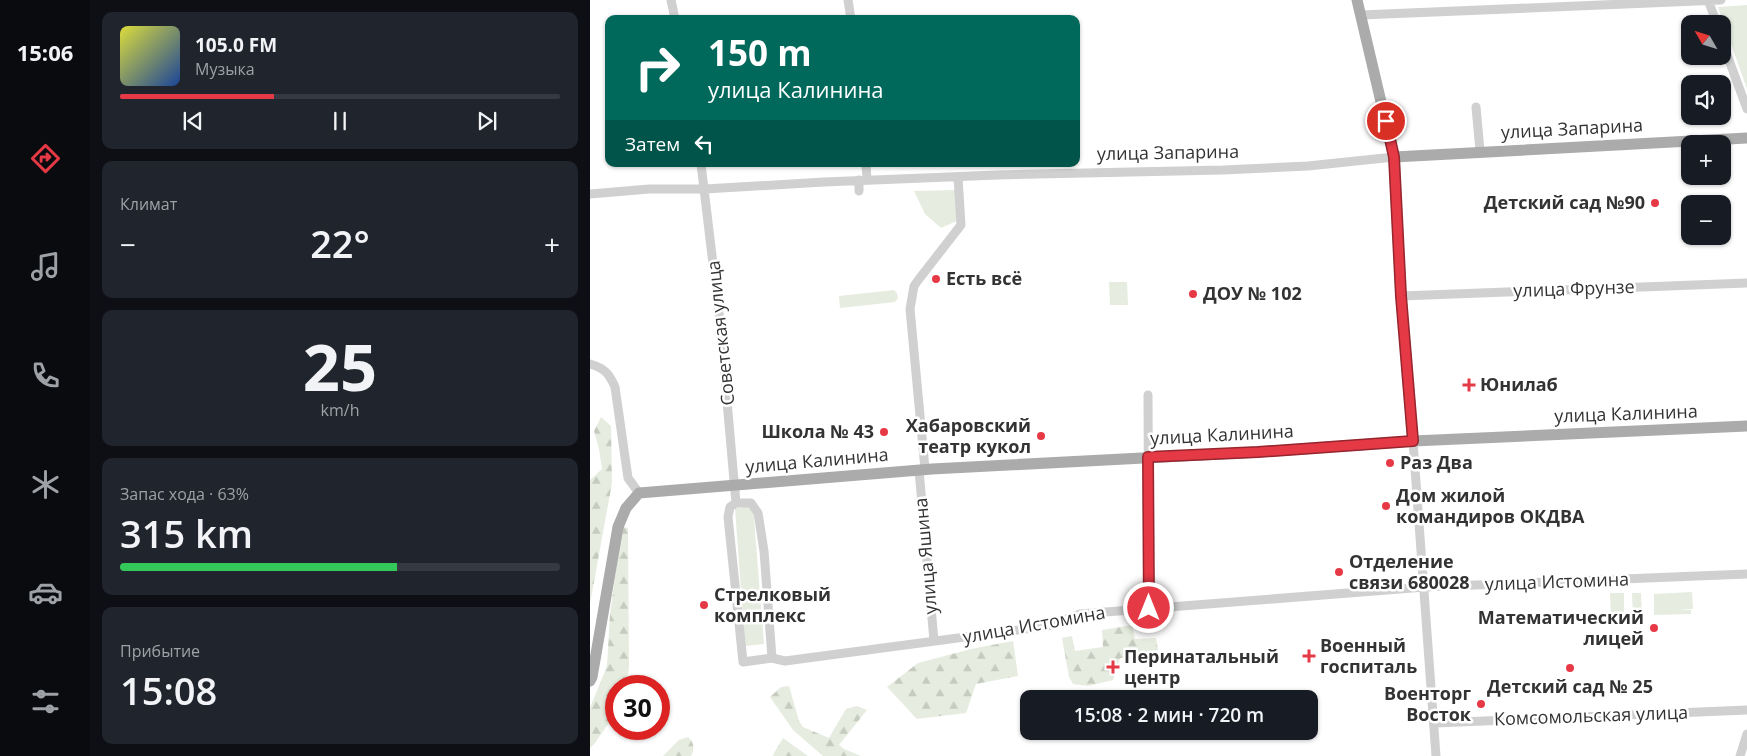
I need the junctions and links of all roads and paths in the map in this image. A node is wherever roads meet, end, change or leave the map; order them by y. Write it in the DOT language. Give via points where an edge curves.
graph roads {
  1 [pos="671,0"];
  2 [pos="848,0"];
  3 [pos="1357,0"];
  4 [pos="1708,0"];
  5 [pos="1721,0"];
  6 [pos="674,15"];
  7 [pos="850,15"];
  8 [pos="1361,15"];
  9 [pos="1713,15"];
  10 [pos="1731,65"];
  11 [pos="1476,107"];
  12 [pos="1747,109"];
  13 [pos="1747,138"];
  14 [pos="1480,151"];
  15 [pos="1394,157"];
  16 [pos="701,167"];
  17 [pos="865,167"];
  18 [pos="958,177"];
  19 [pos="863,180"];
  20 [pos="705,189"];
  21 [pos="859,191"];
  22 [pos="590,194"];
  23 [pos="1747,283"];
  24 [pos="1401,296"];
  25 [pos="590,364"];
  26 [pos="1148,396"];
  27 [pos="1747,426"];
  28 [pos="1413,441"];
  29 [pos="1148,457"];
  30 [pos="922,470"];
  31 [pos="735,486"];
  32 [pos="639,493"];
  33 [pos="736,503"];
  34 [pos="1747,574"];
  35 [pos="1425,587"];
  36 [pos="1149,608"];
  37 [pos="934,641"];
  38 [pos="772,658"];
  39 [pos="743,662"];
  40 [pos="590,680"];
  41 [pos="1747,710"];
  42 [pos="1435,723"];
  43 [pos="1747,734"];
  44 [pos="1436,756"];
  45 [pos="1740,756"];
  1 -- 6 [label="street"];
  2 -- 7 [label="street"];
  3 -- 8 [label="main road"];
  4 -- 5 [label="street"];
  4 -- 8 [label="street"];
  4 -- 9 [label="street"];
  8 -- 15 [label="main road"];
  10 -- 12 [label="street"];
  11 -- 14 [label="street"];
  13 -- 14 [label="main road, улица Запарина"];
  14 -- 15 [label="main road, улица Запарина"];
  15 -- 18 [label="street, улица Запарина" via="1233,170"];
  15 -- 24 [label="main road"];
  16 -- 20 [label="street, Советская улица"];
  17 -- 19 [label="street"];
  18 -- 19 [label="street, улица Запарина"];
  18 -- 30 [label="street, улица Яшина" via="961,225 914,286 910,310"];
  19 -- 20 [label="street, улица Запарина"];
  19 -- 21 [label="street"];
  20 -- 22 [label="street, улица Запарина"];
  20 -- 31 [label="street, Советская улица"];
  23 -- 24 [label="street, улица Фрунзе"];
  24 -- 28 [label="main road"];
  25 -- 32 [label="street" via="609,374 615,387 628,478"];
  26 -- 29 [label="street"];
  27 -- 28 [label="main road, улица Калинина"];
  28 -- 29 [label="main road, улица Калинина"];
  28 -- 35 [label="street"];
  29 -- 30 [label="main road, улица Калинина"];
  29 -- 36 [label="street"];
  30 -- 31 [label="main road, улица Калинина"];
  30 -- 37 [label="street, улица Яшина"];
  31 -- 32 [label="main road, улица Калинина"];
  31 -- 33 [label="street, Советская улица"];
  32 -- 40 [label="main road" via="626,508 618,527"];
  33 -- 38 [label="street" via="751,503 758,513"];
  33 -- 39 [label="street, Советская улица" via="730,507 728,517"];
  34 -- 35 [label="street, улица Истомина"];
  35 -- 36 [label="street, улица Истомина"];
  35 -- 42 [label="street"];
  36 -- 37 [label="street, улица Истомина" via="1080,614 1048,626"];
  37 -- 38 [label="street, улица Истомина" via="785,661"];
  38 -- 39 [label="street, улица Истомина"];
  41 -- 42 [label="street, Комсомольская улица"];
  42 -- 44 [label="street"];
  43 -- 45 [label="street"];
}
